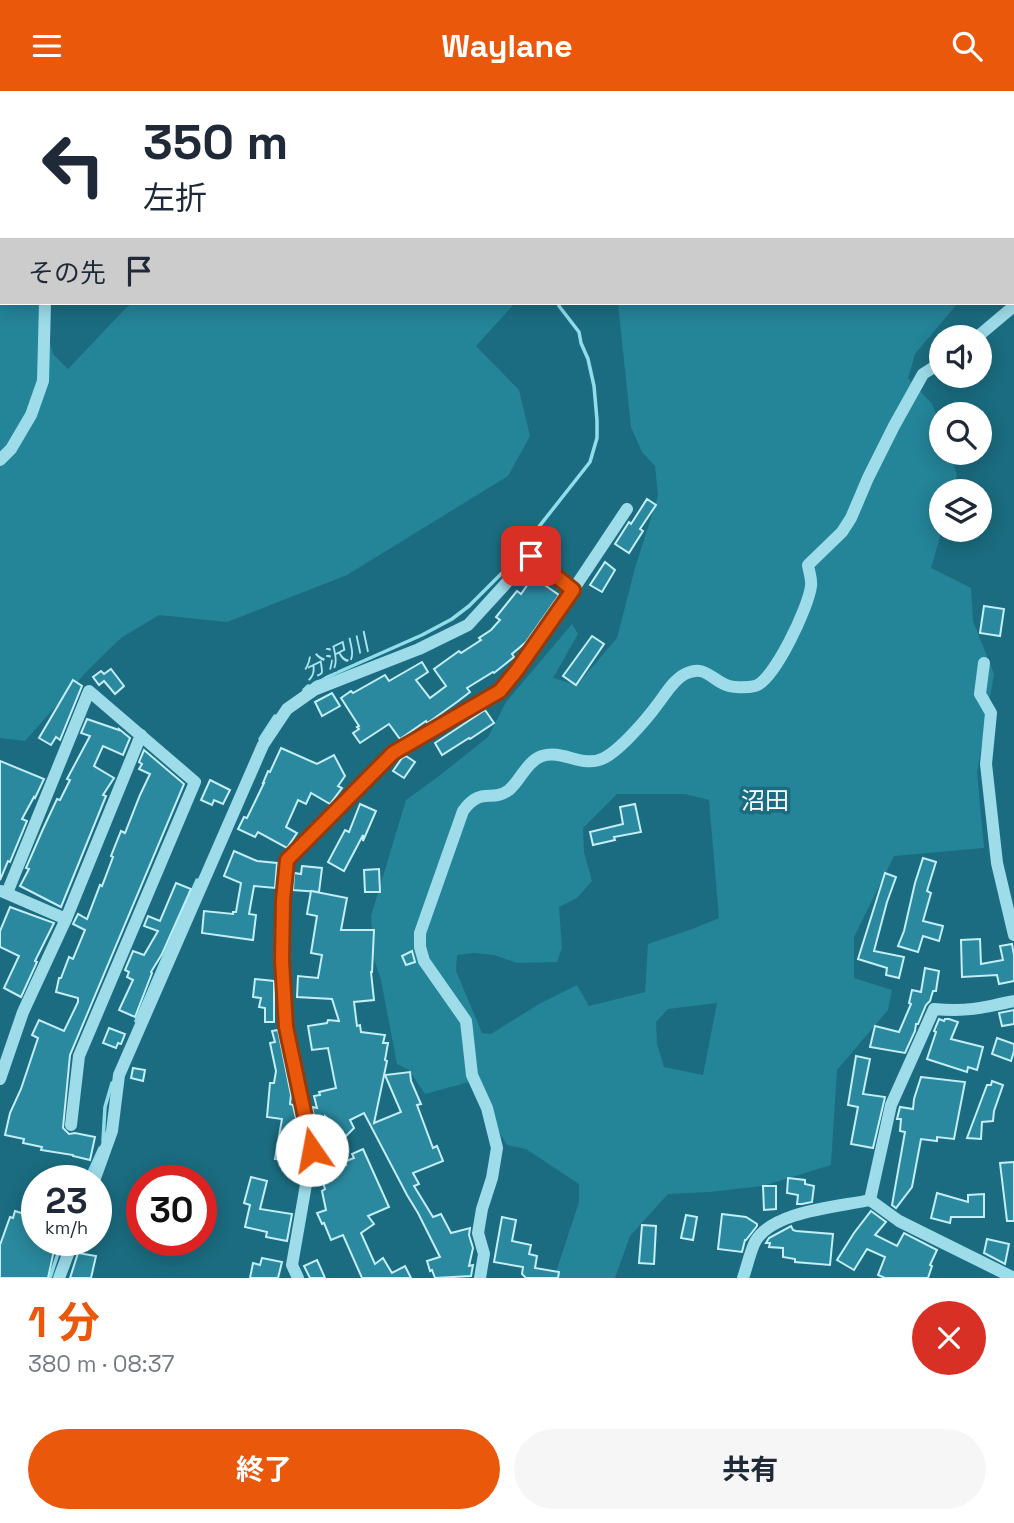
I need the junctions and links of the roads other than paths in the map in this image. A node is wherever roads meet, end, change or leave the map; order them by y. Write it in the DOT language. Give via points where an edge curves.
graph roads {
  1 [pos="45,305"];
  2 [pos="1014,306"];
  3 [pos="991,325"];
  4 [pos="929,370"];
  5 [pos="0,460"];
  6 [pos="627,509"];
  7 [pos="573,590"];
  8 [pos="984,663"];
  9 [pos="141,735"];
  10 [pos="3,892"];
  11 [pos="66,919"];
  12 [pos="1014,935"];
  13 [pos="1014,1001"];
  14 [pos="0,1079"];
  15 [pos="71,1125"];
  16 [pos="100,1165"];
  17 [pos="870,1200"];
  18 [pos="68,1256"];
  19 [pos="60,1278"];
  20 [pos="298,1278"];
  21 [pos="480,1278"];
  22 [pos="743,1278"];
  23 [pos="1014,1278"];
  1 -- 5 [label="street" via="43,381 31,415"];
  2 -- 3 [label="street"];
  4 -- 21 [label="street" via="894,426 851,518 808,565 812,584 806,606 767,678 757,685 738,687 725,685 709,673 687,673 604,758 583,762 540,756 510,789 500,795 481,795 463,811 420,933 420,947 424,961 466,1021 472,1075 497,1148 478,1233 484,1254"];
  6 -- 7 [label="street"];
  7 -- 16 [label="street" via="531,556 468,625 314,690 287,709 262,745 120,1075 112,1131"];
  7 -- 20 [label="street" via="500,691 393,753 287,860 282,961 286,1027 312,1150 292,1265"];
  8 -- 12 [label="street" via="980,694 991,713 986,764 996,863"];
  9 -- 10 [label="street" via="89,691"];
  9 -- 11 [label="street"];
  9 -- 15 [label="street" via="195,782 79,1056"];
  10 -- 11 [label="street"];
  11 -- 14 [label="street" via="23,1012"];
  13 -- 17 [label="street" via="978,1010 934,1009 891,1105"];
  17 -- 22 [label="street" via="797,1213 765,1229 755,1242"];
  17 -- 23 [label="street" via="899,1221"];
  18 -- 19 [label="street"];
}
